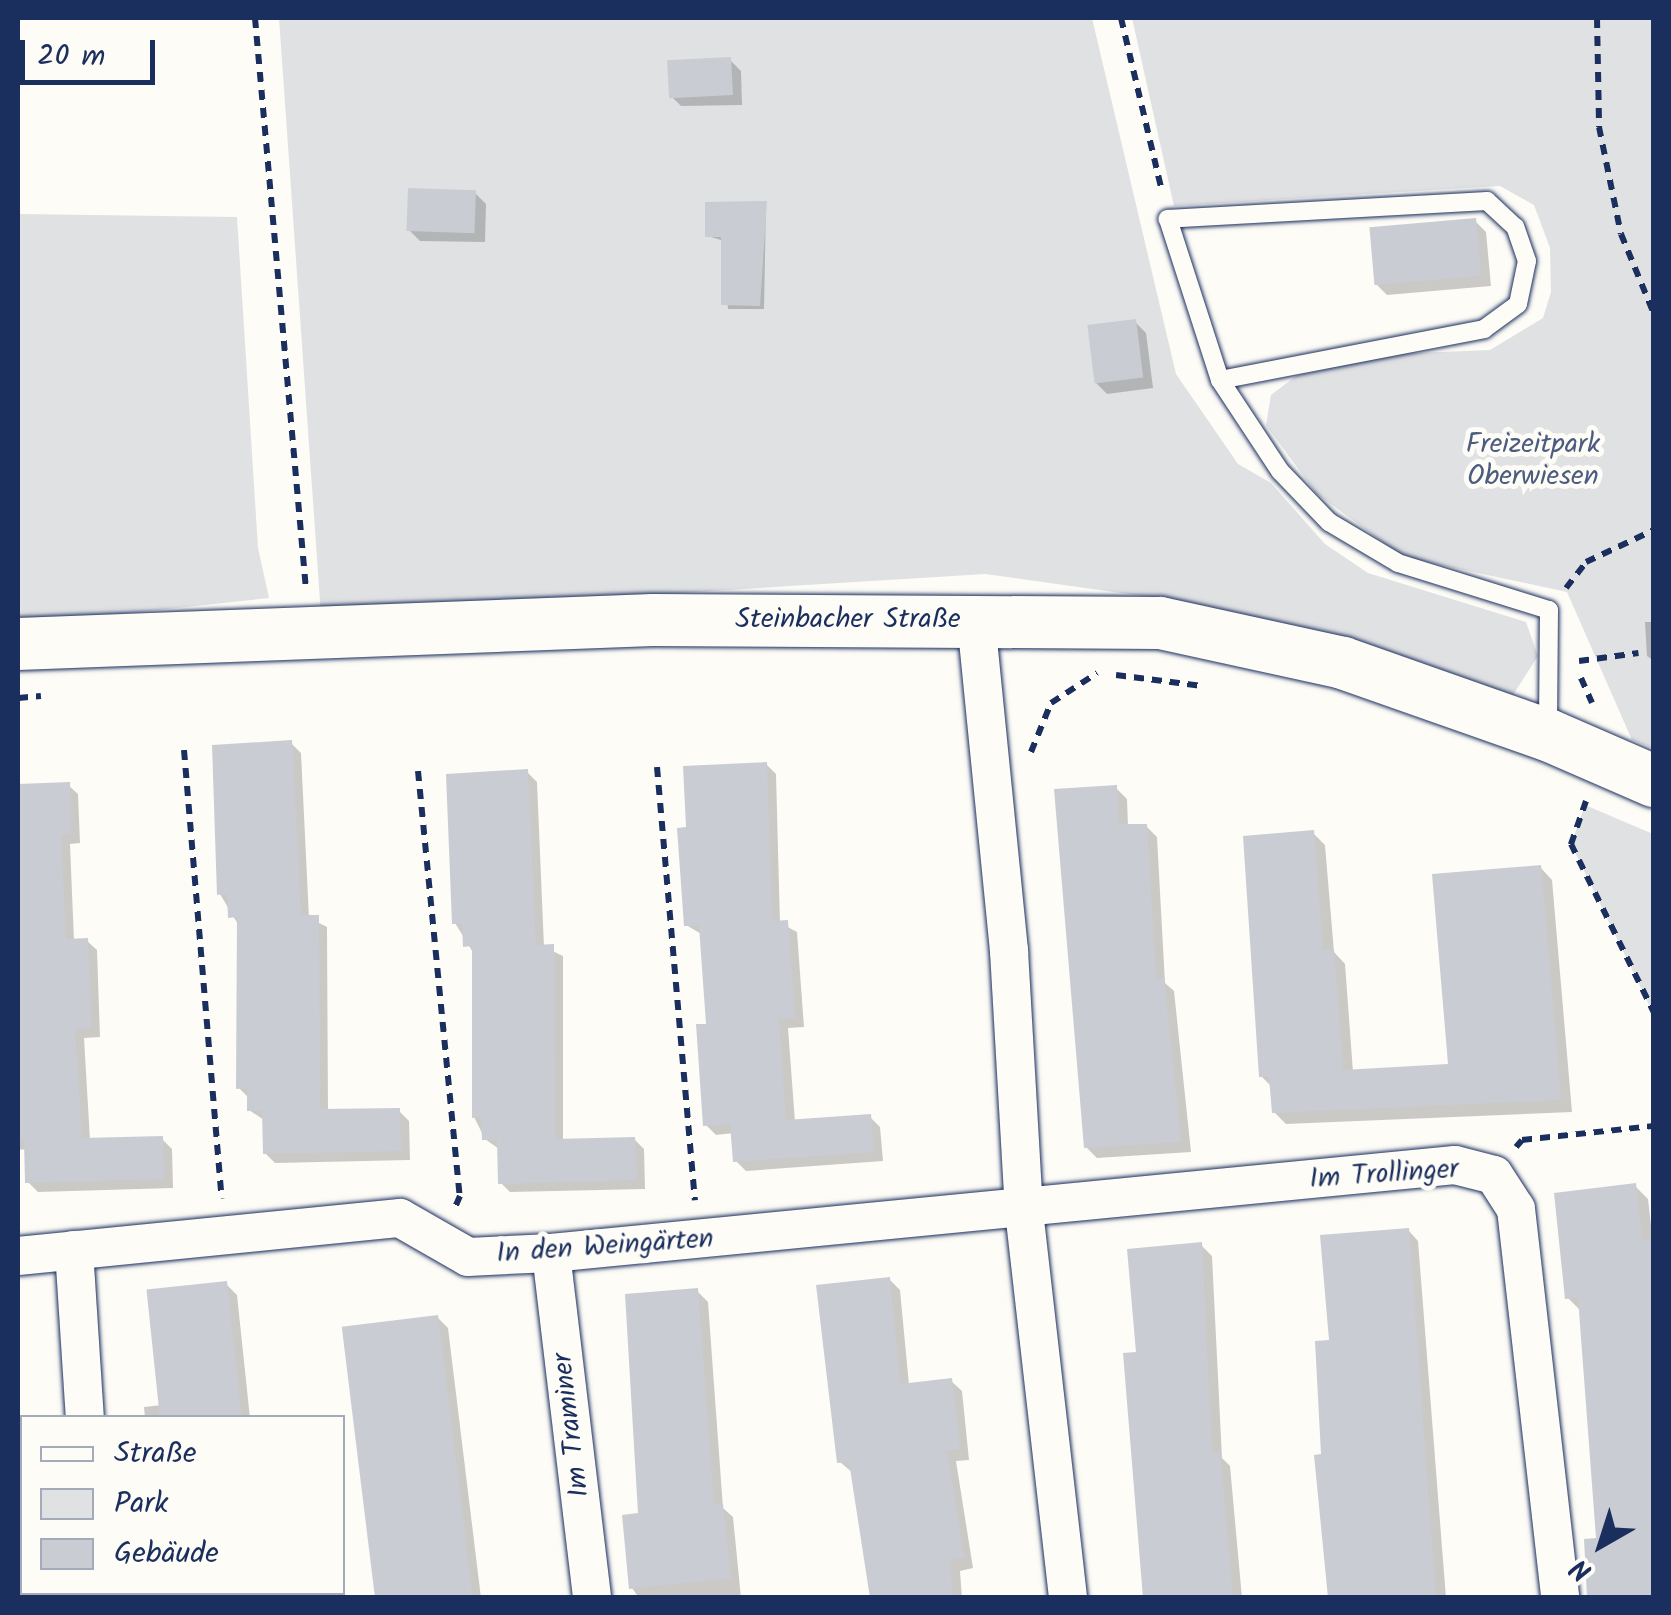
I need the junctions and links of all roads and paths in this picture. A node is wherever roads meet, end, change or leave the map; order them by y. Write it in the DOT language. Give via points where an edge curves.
graph roads {
  1 [pos="254,18"];
  2 [pos="1121,18"];
  3 [pos="1597,18"];
  4 [pos="1168,219"];
  5 [pos="1654,314"];
  6 [pos="1220,380"];
  7 [pos="1654,530"];
  8 [pos="1549,610"];
  9 [pos="976,620"];
  10 [pos="311,635"];
  11 [pos="18,644"];
  12 [pos="1638,653"];
  13 [pos="1573,662"];
  14 [pos="1098,672"];
  15 [pos="1212,687"];
  16 [pos="1548,735"];
  17 [pos="184,750"];
  18 [pos="656,767"];
  19 [pos="418,771"];
  20 [pos="1654,781"];
  21 [pos="1568,798"];
  22 [pos="1602,812"];
  23 [pos="1654,1126"];
  24 [pos="1494,1175"];
  25 [pos="1024,1211"];
  26 [pos="226,1239"];
  27 [pos="439,1240"];
  28 [pos="699,1241"];
  29 [pos="74,1250"];
  30 [pos="551,1253"];
  31 [pos="18,1256"];
  32 [pos="85,1415"];
  33 [pos="592,1598"];
  34 [pos="1068,1598"];
  35 [pos="1560,1598"];
  1 -- 10 [label="path"];
  2 -- 4 [label="path"];
  3 -- 5 [label="path" via="1598,126 1621,234"];
  4 -- 6 [label="lane"];
  4 -- 6 [label="lane" via="1487,201 1516,227 1527,261 1518,304 1484,329"];
  6 -- 8 [label="lane" via="1280,471 1328,522 1398,563"];
  7 -- 8 [label="path" via="1586,562"];
  8 -- 16 [label="lane"];
  9 -- 10 [label="main road, Steinbacher Straße" via="653,620"];
  9 -- 16 [label="main road, Steinbacher Straße" via="1160,624 1343,663"];
  9 -- 25 [label="street" via="1009,952"];
  10 -- 11 [label="main road, Steinbacher Straße"];
  12 -- 13 [label="path"];
  14 -- 15 [label="path"];
  16 -- 20 [label="main road, Steinbacher Straße"];
  17 -- 26 [label="path"];
  18 -- 28 [label="path"];
  19 -- 27 [label="path" via="460,1196"];
  21 -- 22 [label="path"];
  23 -- 24 [label="path" via="1522,1140"];
  24 -- 25 [label="street, Im Trollinger" via="1455,1165"];
  24 -- 35 [label="street, Im Trollinger" via="1516,1208"];
  25 -- 28 [label="street, In den Weingärten"];
  25 -- 34 [label="street"];
  26 -- 27 [label="street, In den Weingärten" via="400,1218"];
  26 -- 29 [label="street, In den Weingärten"];
  27 -- 30 [label="street, In den Weingärten" via="468,1257"];
  28 -- 30 [label="street, In den Weingärten"];
  29 -- 31 [label="street, In den Weingärten"];
  29 -- 32 [label="street"];
  30 -- 33 [label="street, Im Traminer"];
}
